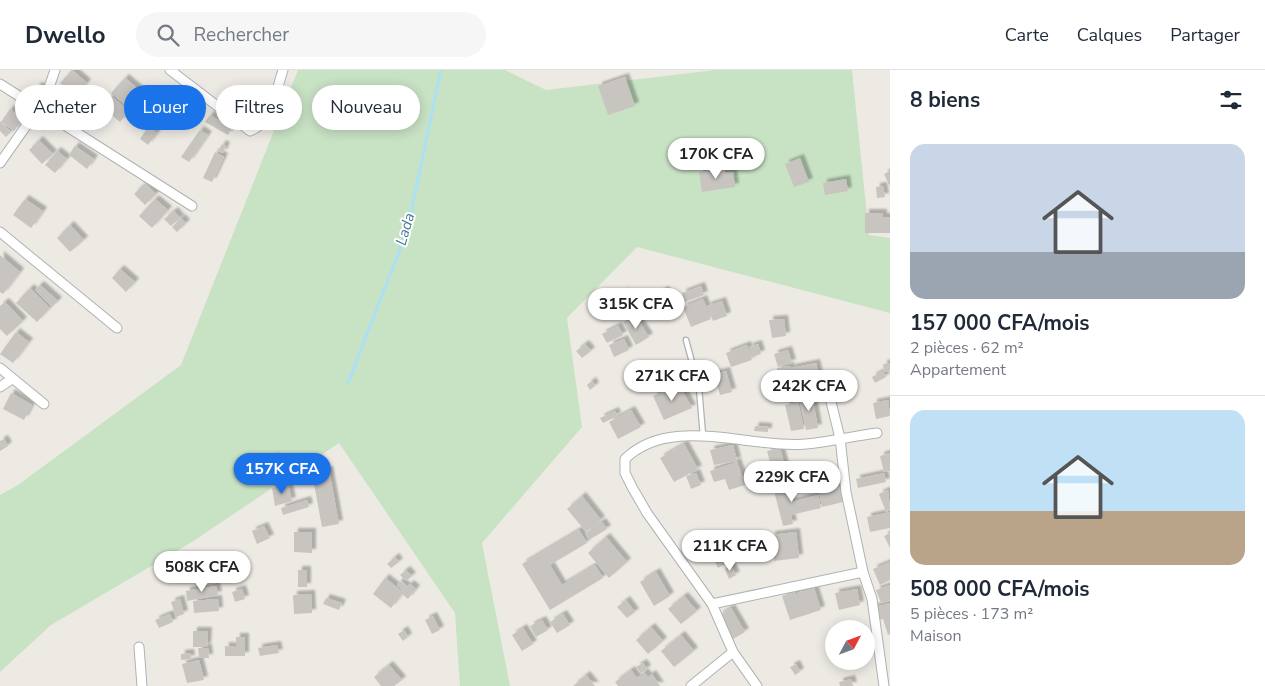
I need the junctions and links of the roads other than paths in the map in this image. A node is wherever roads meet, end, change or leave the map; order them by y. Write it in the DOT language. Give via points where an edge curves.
graph roads {
  1 [pos="55,70"];
  2 [pos="170,70"];
  3 [pos="283,70"];
  4 [pos="0,84"];
  5 [pos="49,85"];
  6 [pos="15,94"];
  7 [pos="24,130"];
  8 [pos="71,130"];
  9 [pos="0,163"];
  10 [pos="192,206"];
  11 [pos="0,232"];
  12 [pos="117,328"];
  13 [pos="686,340"];
  14 [pos="0,368"];
  15 [pos="12,379"];
  16 [pos="0,386"];
  17 [pos="831,402"];
  18 [pos="44,404"];
  19 [pos="877,433"];
  20 [pos="702,436"];
  21 [pos="840,438"];
  22 [pos="863,572"];
  23 [pos="712,604"];
  24 [pos="139,647"];
  25 [pos="733,652"];
  26 [pos="142,686"];
  27 [pos="691,686"];
  28 [pos="757,686"];
  29 [pos="884,686"];
  1 -- 5 [label="street"];
  2 -- 3 [label="street" via="250,131 259,128 266,118"];
  4 -- 6 [label="street"];
  7 -- 9 [label="street"];
  8 -- 10 [label="street"];
  11 -- 12 [label="street"];
  13 -- 20 [label="lane" via="699,388"];
  14 -- 15 [label="street"];
  15 -- 16 [label="street"];
  15 -- 18 [label="street"];
  17 -- 21 [label="street"];
  19 -- 21 [label="street"];
  20 -- 21 [label="street" via="760,444 806,444"];
  20 -- 23 [label="street" via="673,437 634,450 625,459 625,473 647,513"];
  21 -- 22 [label="street" via="846,492"];
  22 -- 23 [label="street"];
  22 -- 29 [label="street" via="872,599"];
  23 -- 25 [label="street"];
  24 -- 26 [label="street"];
  25 -- 27 [label="street"];
  25 -- 28 [label="street"];
}
